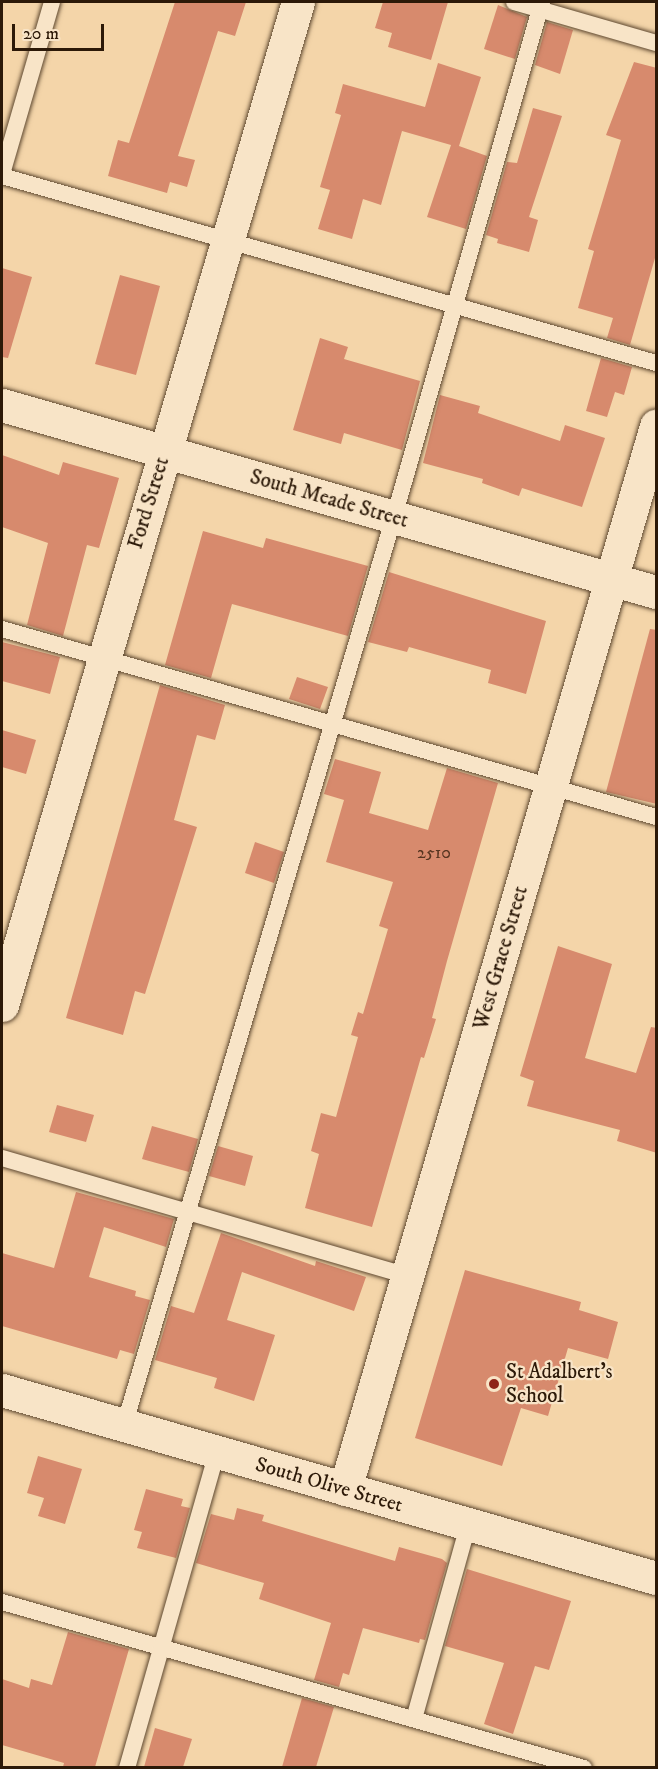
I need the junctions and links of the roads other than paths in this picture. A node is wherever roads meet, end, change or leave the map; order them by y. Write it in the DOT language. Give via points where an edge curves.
graph roads {
  1 [pos="52,2"];
  2 [pos="298,2"];
  3 [pos="514,2"];
  4 [pos="541,5"];
  5 [pos="657,43"];
  6 [pos="2,175"];
  7 [pos="227,240"];
  8 [pos="453,306"];
  9 [pos="657,363"];
  10 [pos="2,405"];
  11 [pos="657,426"];
  12 [pos="164,452"];
  13 [pos="394,517"];
  14 [pos="612,579"];
  15 [pos="657,592"];
  16 [pos="2,629"];
  17 [pos="103,658"];
  18 [pos="330,723"];
  19 [pos="551,787"];
  20 [pos="657,817"];
  21 [pos="2,1005"];
  22 [pos="2,1158"];
  23 [pos="187,1212"];
  24 [pos="407,1276"];
  25 [pos="2,1390"];
  26 [pos="124,1426"];
  27 [pos="217,1453"];
  28 [pos="345,1489"];
  29 [pos="468,1526"];
  30 [pos="657,1578"];
  31 [pos="2,1602"];
  32 [pos="161,1647"];
  33 [pos="414,1719"];
  34 [pos="127,1767"];
  35 [pos="584,1767"];
  1 -- 6 [label="lane"];
  2 -- 7 [label="street, Ford Street"];
  3 -- 4 [label="lane"];
  4 -- 5 [label="lane"];
  4 -- 8 [label="lane"];
  6 -- 7 [label="lane"];
  7 -- 8 [label="lane"];
  7 -- 12 [label="street, Ford Street"];
  8 -- 9 [label="lane"];
  8 -- 13 [label="lane"];
  10 -- 12 [label="street, South Meade Street"];
  11 -- 14 [label="street, West Grace Street"];
  12 -- 13 [label="street, South Meade Street"];
  12 -- 17 [label="street, Ford Street"];
  13 -- 14 [label="street, South Meade Street"];
  13 -- 18 [label="lane"];
  14 -- 15 [label="street, South Meade Street"];
  14 -- 19 [label="street, West Grace Street"];
  16 -- 17 [label="lane"];
  17 -- 18 [label="lane"];
  17 -- 21 [label="street, Ford Street"];
  18 -- 19 [label="lane"];
  18 -- 23 [label="lane"];
  19 -- 20 [label="lane"];
  19 -- 24 [label="street, West Grace Street"];
  22 -- 23 [label="lane"];
  23 -- 24 [label="lane"];
  23 -- 26 [label="lane"];
  24 -- 28 [label="street, West Grace Street"];
  25 -- 26 [label="street, South Olive Street"];
  26 -- 27 [label="street, South Olive Street"];
  27 -- 28 [label="street, South Olive Street"];
  27 -- 32 [label="lane"];
  28 -- 29 [label="street, South Olive Street"];
  29 -- 30 [label="street, South Olive Street"];
  29 -- 33 [label="lane"];
  31 -- 32 [label="lane"];
  32 -- 33 [label="lane"];
  32 -- 34 [label="lane"];
  33 -- 35 [label="lane"];
}
